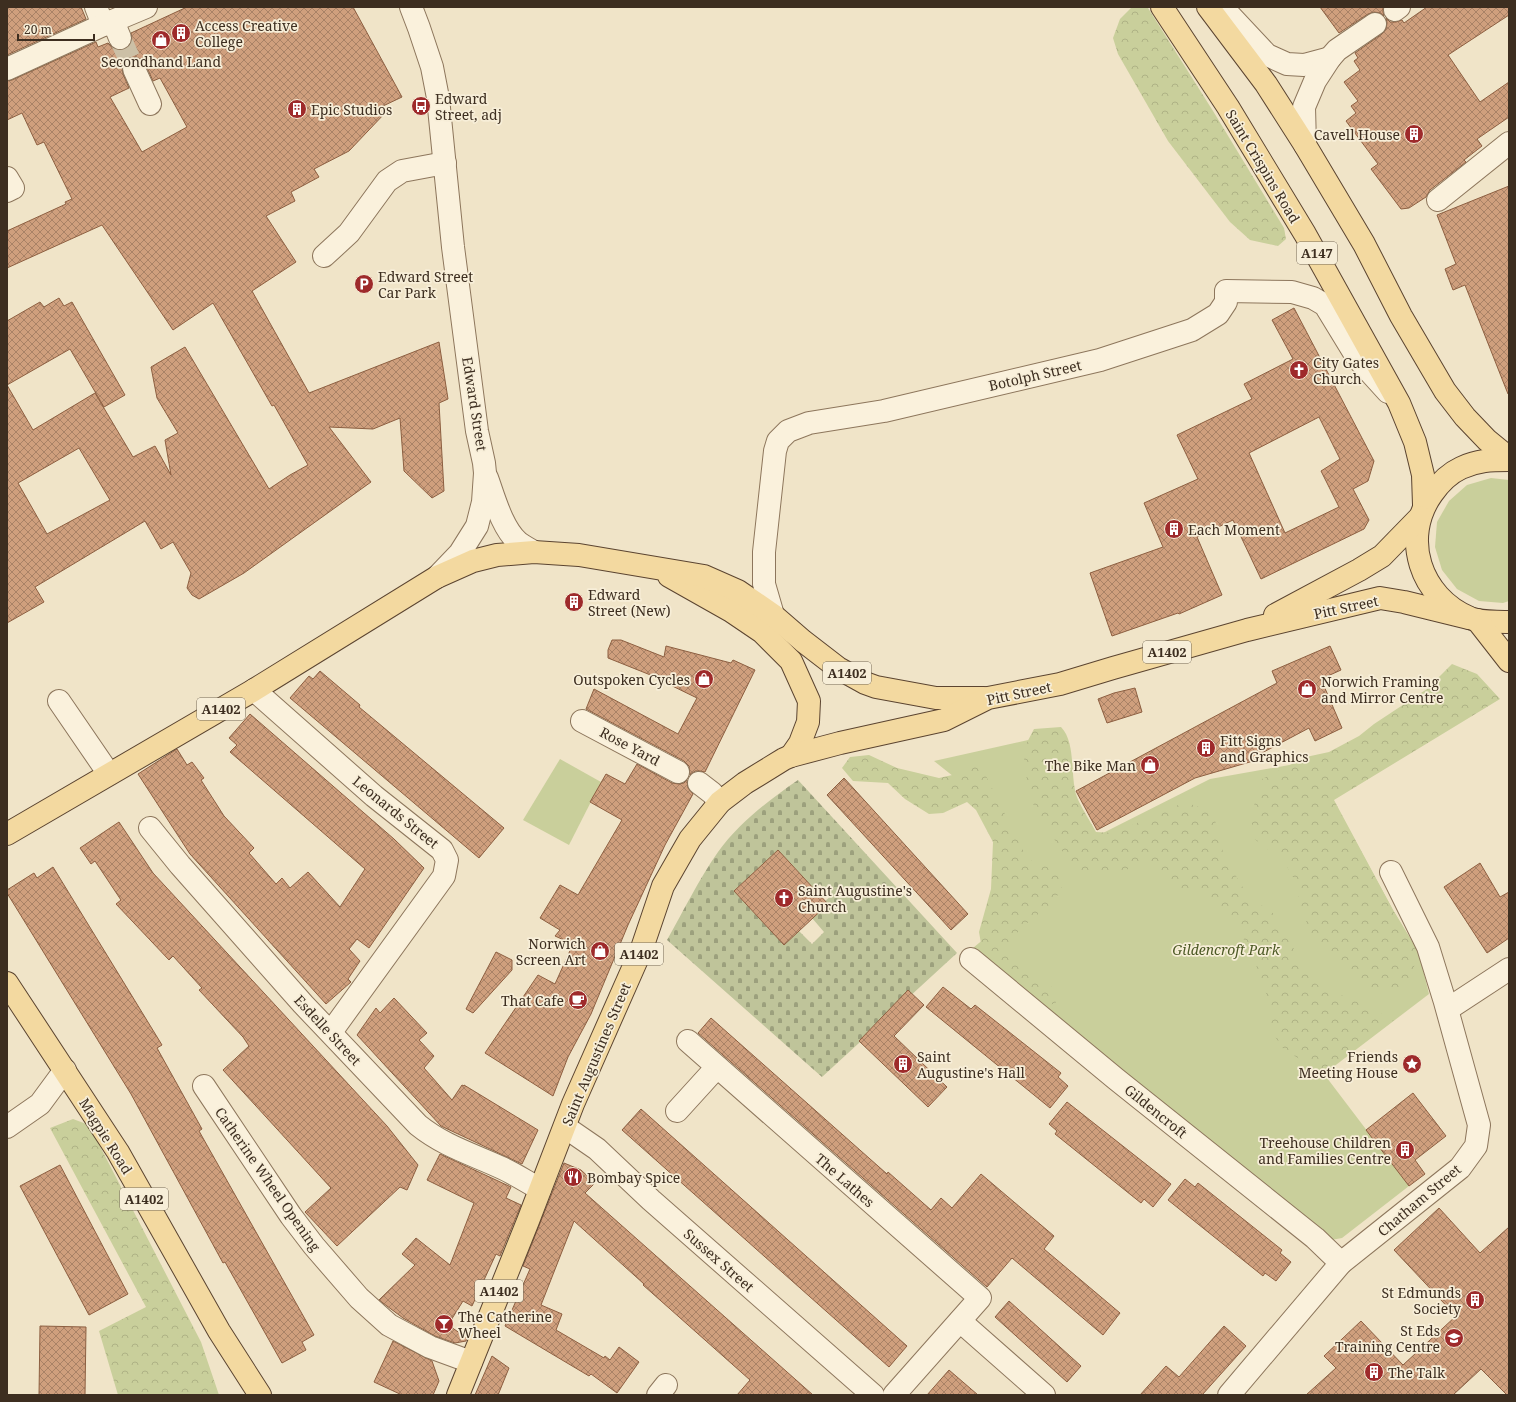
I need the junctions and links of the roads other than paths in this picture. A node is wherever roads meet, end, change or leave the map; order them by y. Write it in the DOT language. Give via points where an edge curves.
graph roads {
  1 [pos="146,7"];
  2 [pos="411,7"];
  3 [pos="1162,7"];
  4 [pos="1208,7"];
  5 [pos="1222,7"];
  6 [pos="108,23"];
  7 [pos="1375,24"];
  8 [pos="1330,58"];
  9 [pos="7,69"];
  10 [pos="134,69"];
  11 [pos="150,104"];
  12 [pos="1509,143"];
  13 [pos="1305,145"];
  14 [pos="445,163"];
  15 [pos="1438,200"];
  16 [pos="324,256"];
  17 [pos="1399,403"];
  18 [pos="1509,459"];
  19 [pos="485,473"];
  20 [pos="1422,511"];
  21 [pos="534,552"];
  22 [pos="653,568"];
  23 [pos="437,577"];
  24 [pos="773,615"];
  25 [pos="1473,619"];
  26 [pos="1509,622"];
  27 [pos="1247,630"];
  28 [pos="1509,661"];
  29 [pos="254,690"];
  30 [pos="988,698"];
  31 [pos="59,700"];
  32 [pos="582,721"];
  33 [pos="791,756"];
  34 [pos="678,772"];
  35 [pos="109,774"];
  36 [pos="699,783"];
  37 [pos="720,802"];
  38 [pos="150,828"];
  39 [pos="8,833"];
  40 [pos="1391,872"];
  41 [pos="971,959"];
  42 [pos="1509,969"];
  43 [pos="7,983"];
  44 [pos="1448,1009"];
  45 [pos="331,1032"];
  46 [pos="688,1041"];
  47 [pos="717,1067"];
  48 [pos="65,1070"];
  49 [pos="204,1086"];
  50 [pos="677,1111"];
  51 [pos="565,1126"];
  52 [pos="7,1127"];
  53 [pos="540,1189"];
  54 [pos="1341,1263"];
  55 [pos="960,1321"];
  56 [pos="471,1362"];
  57 [pos="254,1392"];
  58 [pos="458,1395"];
  59 [pos="873,1395"];
  60 [pos="894,1395"];
  61 [pos="1044,1395"];
  62 [pos="1229,1395"];
  1 -- 6 [label="street"];
  2 -- 14 [label="street, Edward Street" via="432,67"];
  3 -- 17 [label="main road, Saint Crispins Road / A147" via="1228,107 1323,265"];
  4 -- 13 [label="main road, Saint Crispins Road" via="1266,84"];
  5 -- 8 [label="street" via="1267,55 1287,64 1304,65"];
  6 -- 9 [label="street"];
  7 -- 8 [label="street" via="1337,50"];
  8 -- 13 [label="street" via="1315,81 1304,107"];
  10 -- 11 [label="street"];
  12 -- 15 [label="street"];
  13 -- 18 [label="main road, Saint Crispins Road" via="1364,244 1445,391 1487,440"];
  14 -- 16 [label="street" via="402,171 387,181 349,233"];
  14 -- 19 [label="street, Edward Street" via="455,262 477,431"];
  17 -- 20 [label="main road, Saint Crispins Road / A147" via="1415,442 1423,475"];
  17 -- 24 [label="street, Botolph Street" via="1358,359 1325,305 1313,298 1292,292 1226,291 1226,302 1218,314 1192,330 1122,354 884,411 809,424 788,431 778,441 775,451 764,552 764,584"];
  18 -- 20 [label="main road, Saint Crispins Road" via="1485,460 1460,468 1439,484"];
  19 -- 21 [label="street" via="499,511 510,531 518,542"];
  19 -- 23 [label="street, Edward Street" via="483,502 477,526 460,553"];
  20 -- 25 [label="main road, Saint Crispins Road" via="1416,541 1420,566 1431,588 1448,606"];
  20 -- 27 [label="main road, Pitt Street / A1402" via="1382,556"];
  21 -- 22 [label="main road, A1402" via="579,555"];
  21 -- 23 [label="main road, A1402" via="473,561"];
  22 -- 24 [label="main road, A1402" via="704,576 738,591"];
  22 -- 33 [label="main road, A1402" via="762,632 791,661 809,701 808,722 800,743"];
  23 -- 29 [label="main road, Edward Street / A1402"];
  24 -- 30 [label="main road, A1402" via="838,668 865,683 936,698"];
  25 -- 26 [label="main road, Saint Crispins Road"];
  25 -- 27 [label="main road, Pitt Street / A1402" via="1380,598"];
  25 -- 28 [label="main road, Saint Crispins Road"];
  27 -- 30 [label="main road, Pitt Street / A1402" via="1060,684"];
  29 -- 35 [label="main road, Edward Street / A1402"];
  29 -- 45 [label="street, Leonards Street" via="374,796 442,850 447,860 444,876"];
  30 -- 33 [label="main road, Pitt Street / A1402" via="944,720"];
  31 -- 35 [label="street"];
  32 -- 34 [label="street, Rose Yard"];
  33 -- 37 [label="main road, Saint Augustines Street / A1402"];
  35 -- 39 [label="main road, A1402"];
  36 -- 37 [label="street"];
  37 -- 51 [label="main road, Saint Augustines Street / A1402" via="690,840 663,886 642,948"];
  38 -- 45 [label="street, Esdelle Street" via="303,1004"];
  40 -- 44 [label="street, Chatham Street" via="1428,947"];
  41 -- 54 [label="street, Gildencroft" via="1315,1238"];
  42 -- 44 [label="street"];
  43 -- 48 [label="main road, Magpie Road / A1402"];
  44 -- 54 [label="street, Chatham Street" via="1479,1125 1476,1146 1460,1168"];
  45 -- 53 [label="street, Esdelle Street" via="402,1109 429,1134 460,1151 503,1168"];
  46 -- 47 [label="street, The Lathes"];
  47 -- 50 [label="street"];
  47 -- 55 [label="street, The Lathes" via="980,1298"];
  48 -- 52 [label="street" via="40,1104"];
  48 -- 57 [label="main road, Magpie Road / A1402" via="118,1152"];
  49 -- 56 [label="street, Catherine Wheel Opening" via="291,1216 359,1298 389,1325 430,1347"];
  51 -- 53 [label="main road, Saint Augustines Street / A1402"];
  51 -- 59 [label="street, Sussex Street" via="597,1149 651,1200"];
  53 -- 56 [label="main road, Saint Augustines Street / A1402"];
  54 -- 62 [label="street, Chatham Street"];
  55 -- 60 [label="street, The Lathes"];
  55 -- 61 [label="street"];
  56 -- 58 [label="main road, Saint Augustines Street / A1402"];
}
